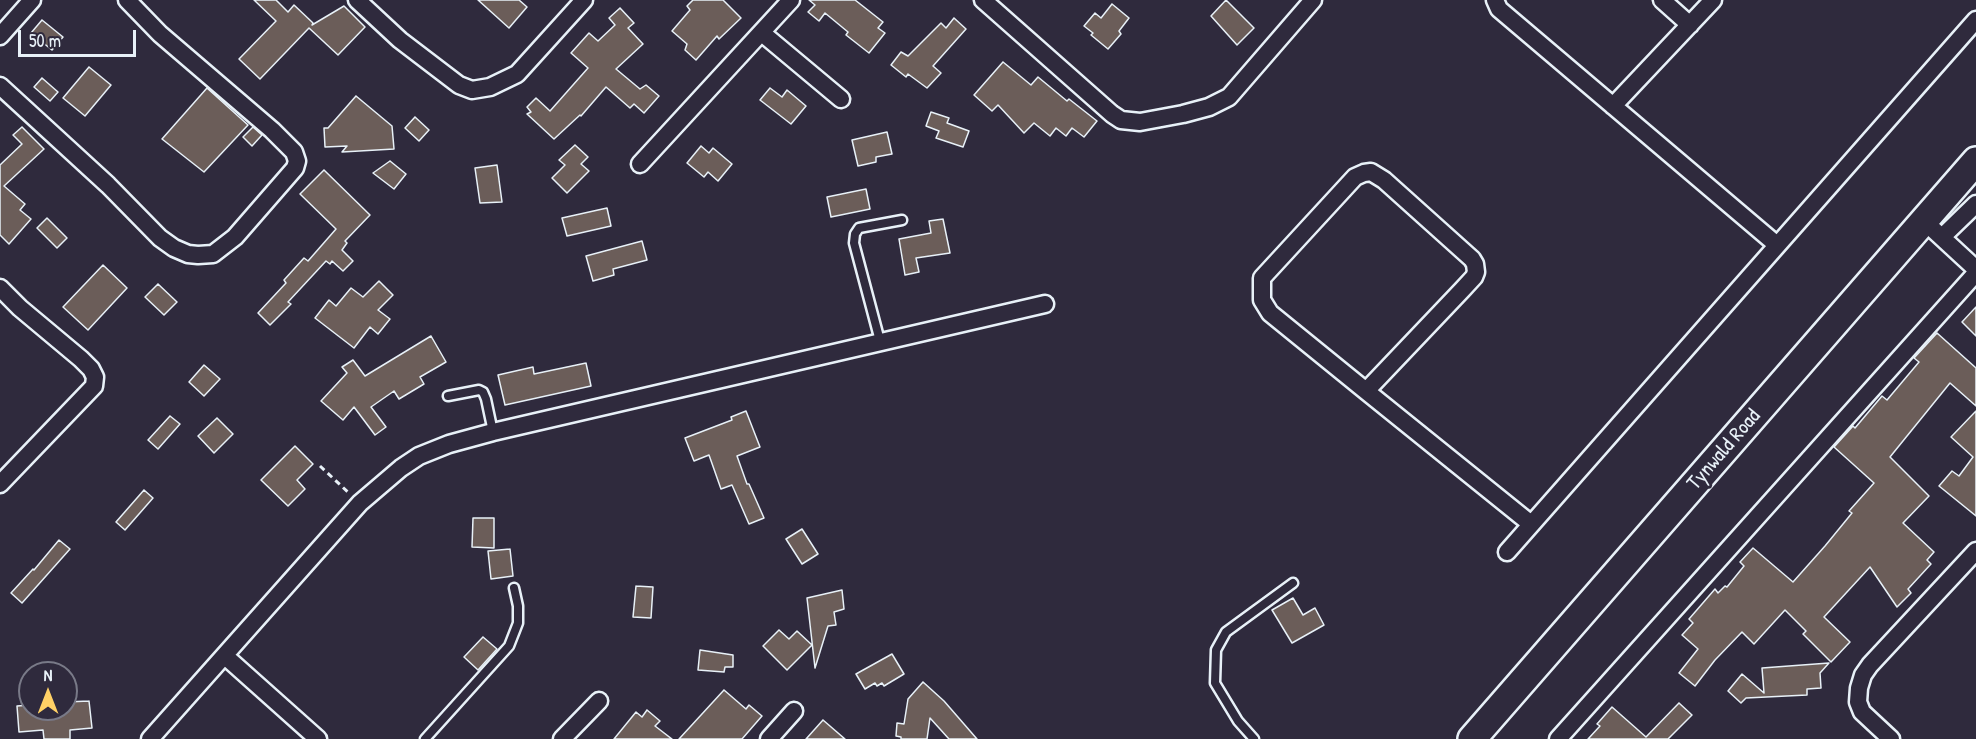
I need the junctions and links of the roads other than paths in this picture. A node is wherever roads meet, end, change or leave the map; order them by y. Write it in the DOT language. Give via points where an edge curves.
graph roads {
  1 [pos="32,0"];
  2 [pos="127,0"];
  3 [pos="357,0"];
  4 [pos="584,0"];
  5 [pos="791,0"];
  6 [pos="983,0"];
  7 [pos="1313,0"];
  8 [pos="1495,0"];
  9 [pos="1662,0"];
  10 [pos="1713,0"];
  11 [pos="1976,20"];
  12 [pos="1690,25"];
  13 [pos="762,33"];
  14 [pos="0,36"];
  15 [pos="0,87"];
  16 [pos="841,99"];
  17 [pos="1613,105"];
  18 [pos="1976,161"];
  19 [pos="640,164"];
  20 [pos="1976,204"];
  21 [pos="902,220"];
  22 [pos="1933,229"];
  23 [pos="1777,245"];
  24 [pos="1976,271"];
  25 [pos="0,288"];
  26 [pos="1045,304"];
  27 [pos="880,341"];
  28 [pos="1366,392"];
  29 [pos="448,396"];
  30 [pos="493,432"];
  31 [pos="0,484"];
  32 [pos="1531,524"];
  33 [pos="1507,552"];
  34 [pos="1973,562"];
  35 [pos="1293,584"];
  36 [pos="514,588"];
  37 [pos="225,656"];
  38 [pos="599,701"];
  39 [pos="794,711"];
  40 [pos="150,739"];
  41 [pos="318,739"];
  42 [pos="425,739"];
  43 [pos="561,739"];
  44 [pos="769,739"];
  45 [pos="1254,739"];
  46 [pos="1472,739"];
  47 [pos="1558,739"];
  48 [pos="1891,739"];
  1 -- 14 [label="street"];
  2 -- 15 [label="street" via="294,152 295,168 235,237 213,254 188,254 160,238"];
  3 -- 4 [label="street" via="400,40 471,90 490,87 517,74"];
  5 -- 13 [label="street"];
  6 -- 7 [label="street" via="1112,114 1121,120 1140,122 1192,112 1228,97"];
  8 -- 17 [label="street" via="1499,9"];
  9 -- 12 [label="street"];
  10 -- 12 [label="street"];
  11 -- 23 [label="street"];
  12 -- 17 [label="street"];
  13 -- 16 [label="street"];
  13 -- 19 [label="street"];
  17 -- 23 [label="street"];
  18 -- 22 [label="main road, Tynwald Road"];
  20 -- 22 [label="street"];
  21 -- 27 [label="lane" via="859,228 855,234 854,243"];
  22 -- 24 [label="street"];
  22 -- 46 [label="main road, Tynwald Road"];
  23 -- 32 [label="street"];
  24 -- 47 [label="street"];
  25 -- 31 [label="street" via="81,359 95,377 94,386"];
  26 -- 27 [label="street"];
  27 -- 30 [label="street"];
  28 -- 28 [label="street" via="1270,313 1262,300 1261,288 1262,278 1355,177 1371,172 1472,259 1476,272"];
  28 -- 32 [label="street"];
  29 -- 30 [label="lane" via="483,392"];
  30 -- 37 [label="street" via="448,444 401,468 360,503"];
  32 -- 33 [label="street"];
  34 -- 48 [label="street" via="1863,675 1858,702 1862,712"];
  35 -- 45 [label="lane" via="1226,632 1216,650 1215,683 1238,722"];
  36 -- 42 [label="lane" via="518,623 509,646"];
  37 -- 40 [label="street"];
  37 -- 41 [label="street"];
  38 -- 43 [label="street"];
  39 -- 44 [label="street"];
}
